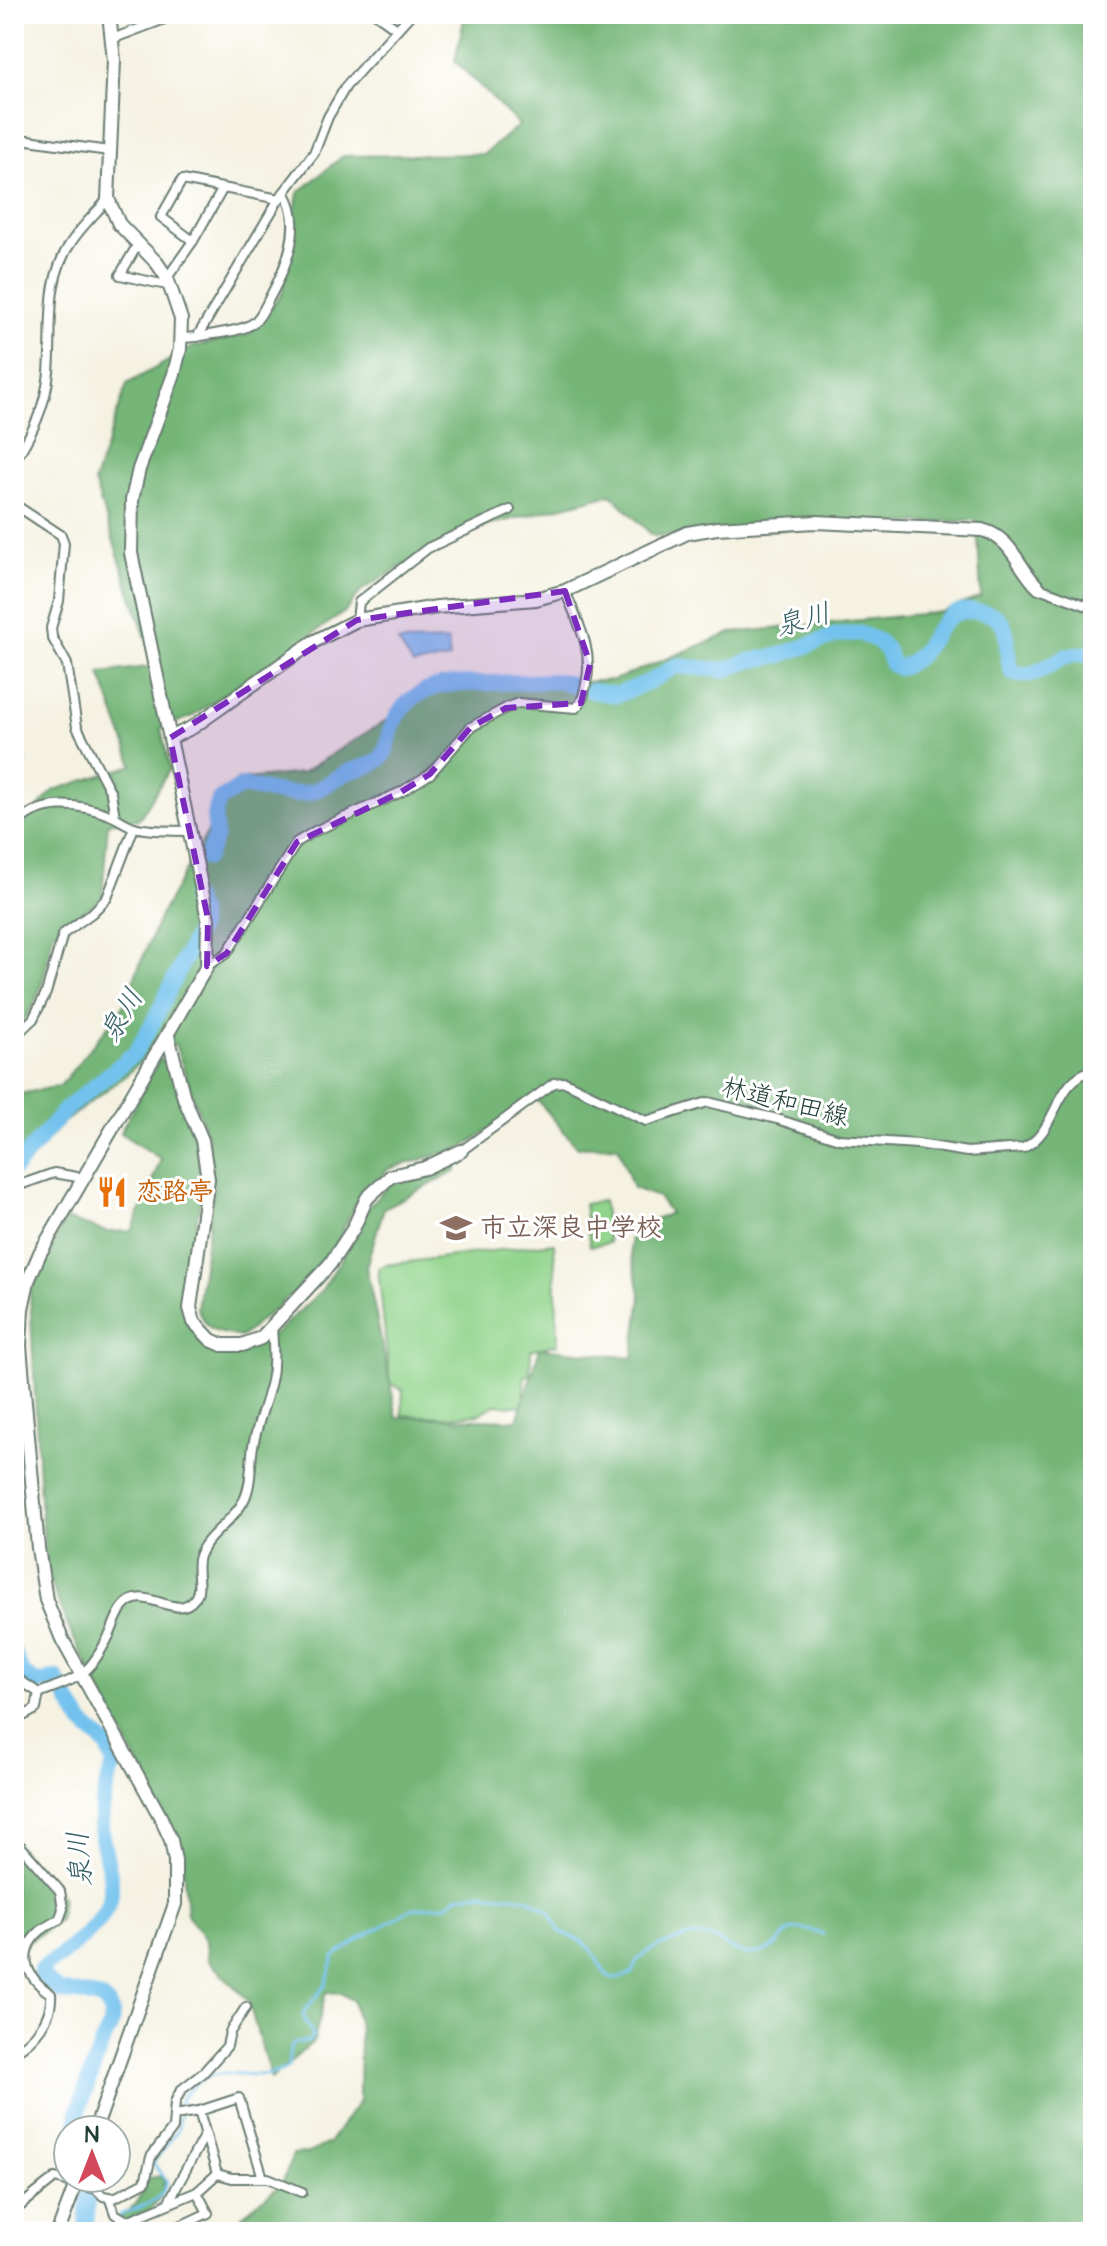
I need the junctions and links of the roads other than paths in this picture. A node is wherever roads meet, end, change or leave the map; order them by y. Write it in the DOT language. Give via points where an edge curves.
graph roads {
  1 [pos="109,14"];
  2 [pos="178,14"];
  3 [pos="376,14"];
  4 [pos="411,14"];
  5 [pos="397,29"];
  6 [pos="112,39"];
  7 [pos="28,140"];
  8 [pos="109,151"];
  9 [pos="222,190"];
  10 [pos="281,195"];
  11 [pos="108,199"];
  12 [pos="193,241"];
  13 [pos="138,244"];
  14 [pos="169,282"];
  15 [pos="197,337"];
  16 [pos="182,338"];
  17 [pos="14,462"];
  18 [pos="14,504"];
  19 [pos="510,510"];
  20 [pos="1039,588"];
  21 [pos="565,591"];
  22 [pos="1093,608"];
  23 [pos="357,620"];
  24 [pos="170,738"];
  25 [pos="115,817"];
  26 [pos="14,826"];
  27 [pos="134,827"];
  28 [pos="190,831"];
  29 [pos="207,966"];
  30 [pos="168,1036"];
  31 [pos="14,1037"];
  32 [pos="1093,1070"];
  33 [pos="461,1151"];
  34 [pos="83,1178"];
  35 [pos="15,1186"];
  36 [pos="272,1326"];
  37 [pos="14,1672"];
  38 [pos="76,1679"];
  39 [pos="39,1693"];
  40 [pos="14,1721"];
  41 [pos="14,1839"];
  42 [pos="246,2007"];
  43 [pos="14,2052"];
  44 [pos="199,2111"];
  45 [pos="101,2114"];
  46 [pos="177,2114"];
  47 [pos="205,2133"];
  48 [pos="217,2174"];
  49 [pos="263,2178"];
  50 [pos="52,2180"];
  51 [pos="197,2192"];
  52 [pos="302,2192"];
  53 [pos="74,2194"];
  54 [pos="104,2194"];
  55 [pos="109,2197"];
  56 [pos="167,2205"];
  57 [pos="14,2211"];
  58 [pos="58,2232"];
  59 [pos="167,2232"];
  1 -- 6 [label="street"];
  2 -- 6 [label="street"];
  3 -- 5 [label="street"];
  4 -- 5 [label="street"];
  5 -- 10 [label="street" via="346,86 314,153"];
  6 -- 8 [label="street"];
  7 -- 8 [label="street"];
  8 -- 11 [label="street"];
  9 -- 10 [label="street"];
  9 -- 12 [label="street"];
  9 -- 12 [label="street" via="182,180 161,217"];
  10 -- 15 [label="street"];
  10 -- 15 [label="street" via="292,205 294,222 285,271 256,322"];
  11 -- 13 [label="street" via="119,224"];
  11 -- 17 [label="street" via="70,242 61,265 51,297 49,374 38,421"];
  12 -- 14 [label="street"];
  13 -- 14 [label="street"];
  13 -- 14 [label="street" via="120,275"];
  14 -- 16 [label="street"];
  15 -- 16 [label="street"];
  16 -- 24 [label="street" via="139,469 131,520 131,553"];
  18 -- 25 [label="street" via="61,535 64,543 52,637 67,664 77,727 111,793"];
  19 -- 23 [label="street" via="428,548 359,602"];
  20 -- 21 [label="street" via="1010,547 992,533 816,522 687,533"];
  20 -- 22 [label="street"];
  21 -- 23 [label="street"];
  21 -- 29 [label="street" via="590,664 581,703 576,708 518,703 506,708 471,727 421,780 297,842 227,953"];
  23 -- 24 [label="street" via="313,642"];
  24 -- 28 [label="street"];
  25 -- 26 [label="street" via="63,805 44,807"];
  25 -- 27 [label="street"];
  27 -- 28 [label="street"];
  27 -- 31 [label="street" via="107,898 63,934 46,993 33,1019"];
  28 -- 29 [label="street" via="208,919"];
  29 -- 30 [label="street"];
  30 -- 34 [label="street"];
  30 -- 36 [label="street" via="184,1098 202,1140 208,1179 190,1308 194,1322 222,1345 261,1338"];
  32 -- 33 [label="street, 林道和田線" via="1071,1081 1042,1132 1023,1148 967,1152 839,1139 708,1102 646,1121 565,1082 554,1083"];
  33 -- 36 [label="street" via="391,1176 367,1198 330,1264"];
  34 -- 35 [label="street" via="54,1173"];
  34 -- 38 [label="street" via="28,1281 20,1346 41,1580"];
  36 -- 38 [label="street" via="271,1378 253,1443 248,1488 199,1556 195,1599 175,1606 136,1597 124,1606 98,1656"];
  37 -- 39 [label="street"];
  38 -- 39 [label="street"];
  38 -- 45 [label="street" via="171,1840 177,1882 168,1926"];
  39 -- 40 [label="street" via="36,1709"];
  41 -- 43 [label="street" via="63,1899 59,1920 43,1927 26,1952 33,1978 51,1994 52,2003 42,2026"];
  42 -- 46 [label="street" via="227,2046 181,2090"];
  44 -- 46 [label="street"];
  44 -- 47 [label="street"];
  44 -- 49 [label="street" via="239,2098"];
  46 -- 55 [label="street" via="151,2157 145,2182"];
  47 -- 48 [label="street"];
  47 -- 56 [label="street"];
  48 -- 49 [label="street"];
  48 -- 51 [label="street"];
  49 -- 52 [label="street"];
  50 -- 57 [label="street"];
  51 -- 56 [label="street"];
  51 -- 59 [label="street" via="208,2213"];
  53 -- 58 [label="street"];
  54 -- 55 [label="street"];
  55 -- 56 [label="street" via="119,2217 131,2221"];
}
